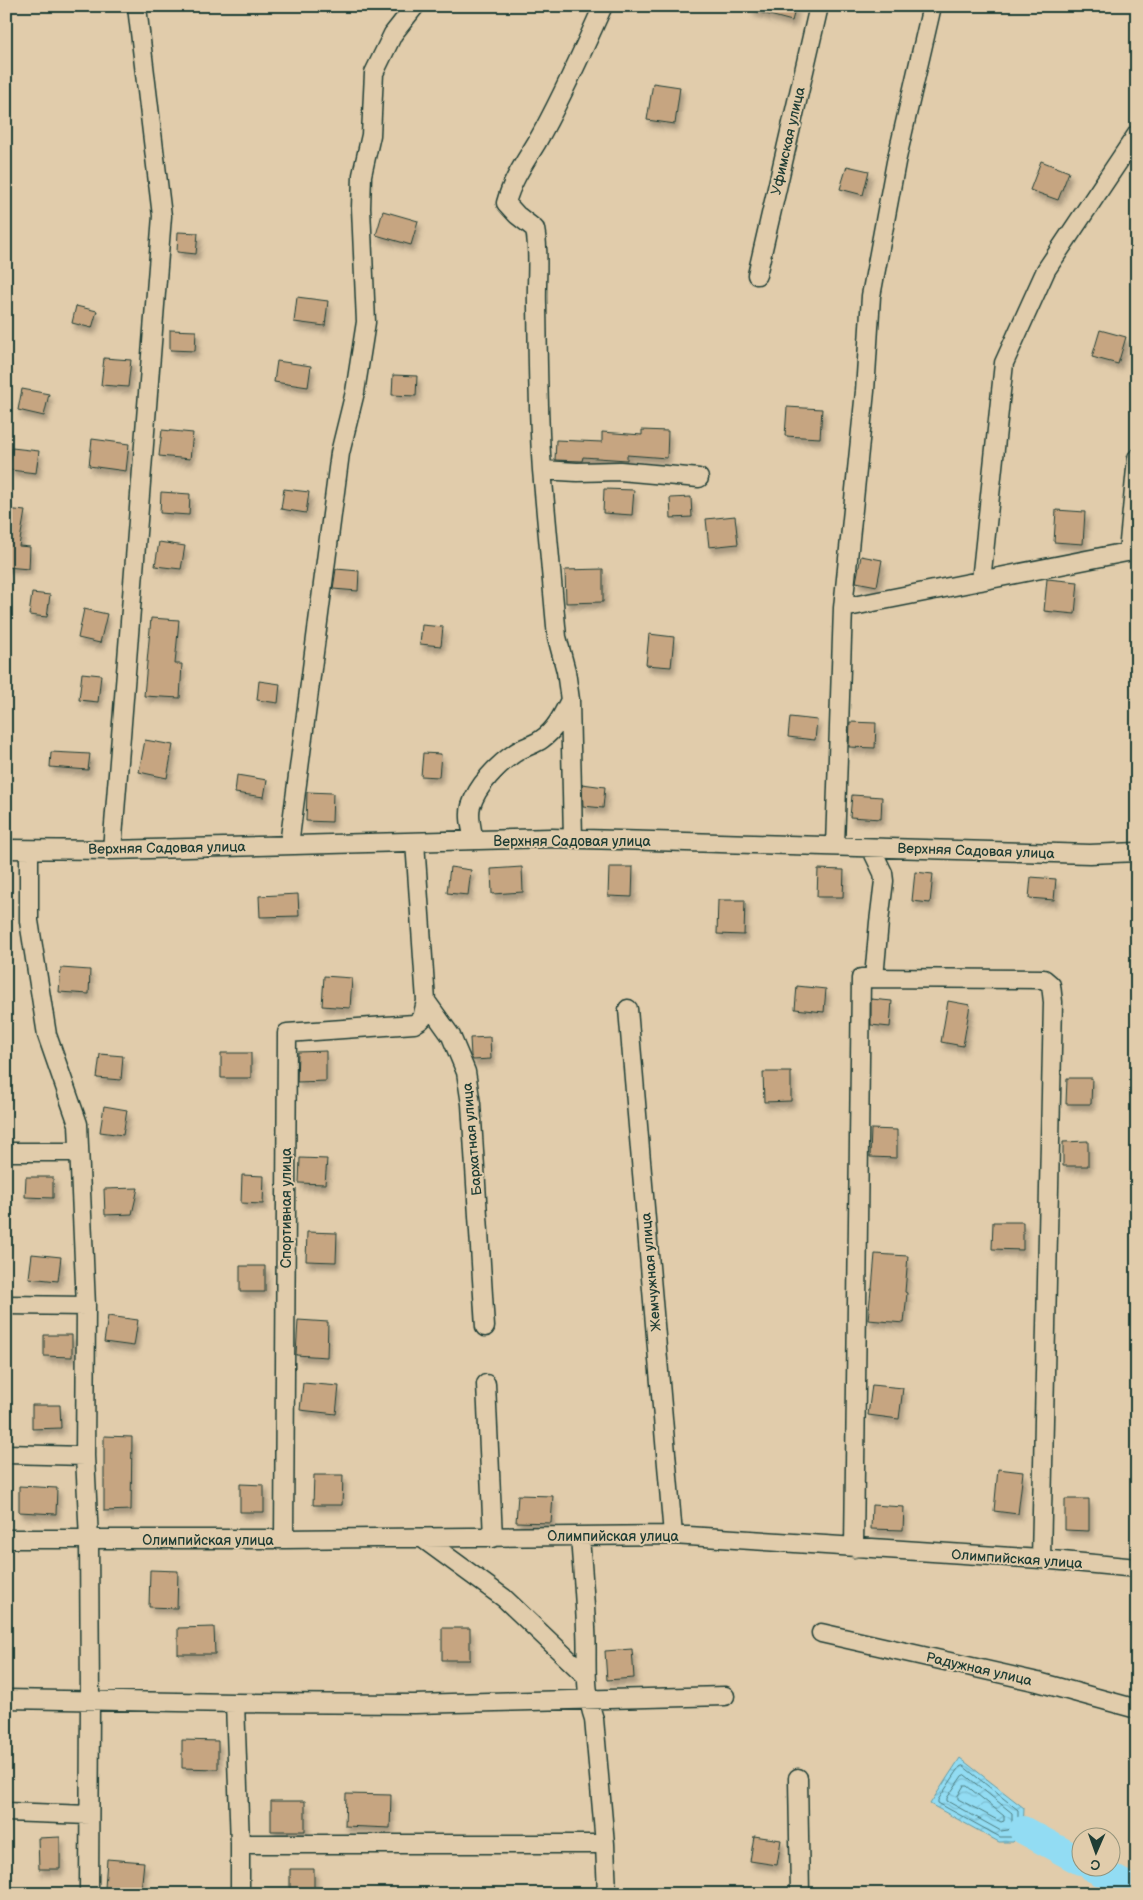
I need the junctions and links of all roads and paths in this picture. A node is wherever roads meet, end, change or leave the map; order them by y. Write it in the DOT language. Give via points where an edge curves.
graph roads {
  1 [pos="139,6"];
  2 [pos="416,6"];
  3 [pos="603,6"];
  4 [pos="819,6"];
  5 [pos="932,6"];
  6 [pos="1137,134"];
  7 [pos="757,275"];
  8 [pos="1137,458"];
  9 [pos="542,470"];
  10 [pos="699,478"];
  11 [pos="1132,551"];
  12 [pos="981,582"];
  13 [pos="843,608"];
  14 [pos="570,700"];
  15 [pos="573,839"];
  16 [pos="474,840"];
  17 [pos="415,842"];
  18 [pos="289,845"];
  19 [pos="834,846"];
  20 [pos="871,848"];
  21 [pos="6,849"];
  22 [pos="112,850"];
  23 [pos="28,851"];
  24 [pos="1137,852"];
  25 [pos="874,978"];
  26 [pos="426,1001"];
  27 [pos="628,1009"];
  28 [pos="6,1152"];
  29 [pos="79,1152"];
  30 [pos="6,1305"];
  31 [pos="86,1306"];
  32 [pos="485,1327"];
  33 [pos="486,1384"];
  34 [pos="6,1454"];
  35 [pos="85,1456"];
  36 [pos="673,1535"];
  37 [pos="580,1536"];
  38 [pos="422,1538"];
  39 [pos="493,1538"];
  40 [pos="6,1539"];
  41 [pos="284,1539"];
  42 [pos="88,1540"];
  43 [pos="854,1548"];
  44 [pos="1041,1559"];
  45 [pos="1137,1568"];
  46 [pos="821,1632"];
  47 [pos="586,1676"];
  48 [pos="725,1696"];
  49 [pos="6,1699"];
  50 [pos="588,1699"];
  51 [pos="90,1701"];
  52 [pos="235,1704"];
  53 [pos="1137,1709"];
  54 [pos="798,1778"];
  55 [pos="6,1812"];
  56 [pos="90,1814"];
  57 [pos="240,1844"];
  58 [pos="604,1844"];
  59 [pos="89,1894"];
  60 [pos="240,1894"];
  61 [pos="607,1894"];
  62 [pos="800,1894"];
  1 -- 22 [label="street" via="162,216"];
  2 -- 18 [label="street" via="392,34 374,73 371,135 362,175 366,322 355,392 340,452"];
  3 -- 9 [label="street" via="537,142 509,191 506,203 535,229 538,242 536,274"];
  4 -- 7 [label="street, Уфимская улица"];
  5 -- 13 [label="street" via="896,162 871,296 865,391"];
  6 -- 12 [label="street" via="1046,270 1004,363"];
  8 -- 11 [label="street"];
  9 -- 10 [label="street" via="620,471"];
  9 -- 14 [label="street" via="557,637"];
  11 -- 12 [label="street"];
  12 -- 13 [label="street"];
  13 -- 19 [label="street"];
  14 -- 15 [label="street"];
  14 -- 16 [label="street" via="555,727 542,740 516,752 486,780 471,807"];
  15 -- 16 [label="street, Верхняя Садовая улица"];
  15 -- 19 [label="street, Верхняя Садовая улица"];
  16 -- 17 [label="street, Верхняя Садовая улица"];
  17 -- 18 [label="street, Верхняя Садовая улица"];
  17 -- 26 [label="street"];
  18 -- 22 [label="street, Верхняя Садовая улица"];
  19 -- 20 [label="street, Верхняя Садовая улица"];
  20 -- 24 [label="street, Верхняя Садовая улица" via="1090,854"];
  20 -- 25 [label="street" via="884,881"];
  21 -- 23 [label="street, Верхняя Садовая улица"];
  22 -- 23 [label="street, Верхняя Садовая улица"];
  23 -- 29 [label="street" via="33,953 48,1035 78,1124"];
  25 -- 43 [label="street" via="861,978"];
  25 -- 44 [label="street" via="1044,979 1051,985"];
  26 -- 32 [label="street, Бархатная улица" via="451,1036 466,1072 471,1104"];
  26 -- 41 [label="street, Спортивная улица" via="422,1019 414,1024 286,1032"];
  27 -- 36 [label="street, Жемчужная улица"];
  28 -- 29 [label="street"];
  29 -- 31 [label="street"];
  30 -- 31 [label="street"];
  31 -- 35 [label="street"];
  33 -- 39 [label="street"];
  34 -- 35 [label="street"];
  35 -- 42 [label="street"];
  36 -- 37 [label="street, Олимпийская улица"];
  36 -- 43 [label="street, Олимпийская улица"];
  37 -- 39 [label="street, Олимпийская улица"];
  37 -- 47 [label="street"];
  38 -- 39 [label="street, Олимпийская улица"];
  38 -- 41 [label="street, Олимпийская улица"];
  38 -- 47 [label="street" via="504,1598"];
  40 -- 42 [label="street, Олимпийская улица"];
  41 -- 42 [label="street, Олимпийская улица"];
  42 -- 51 [label="street"];
  43 -- 44 [label="street, Олимпийская улица"];
  44 -- 45 [label="street, Олимпийская улица"];
  46 -- 53 [label="street, Радужная улица" via="1038,1682"];
  47 -- 50 [label="street"];
  48 -- 50 [label="street"];
  49 -- 51 [label="street"];
  50 -- 52 [label="street" via="414,1704"];
  50 -- 58 [label="street" via="594,1719"];
  51 -- 52 [label="street"];
  51 -- 56 [label="street"];
  52 -- 57 [label="street"];
  54 -- 62 [label="street"];
  55 -- 56 [label="street"];
  56 -- 59 [label="street"];
  57 -- 58 [label="street"];
  57 -- 60 [label="street"];
  58 -- 61 [label="street"];
}
